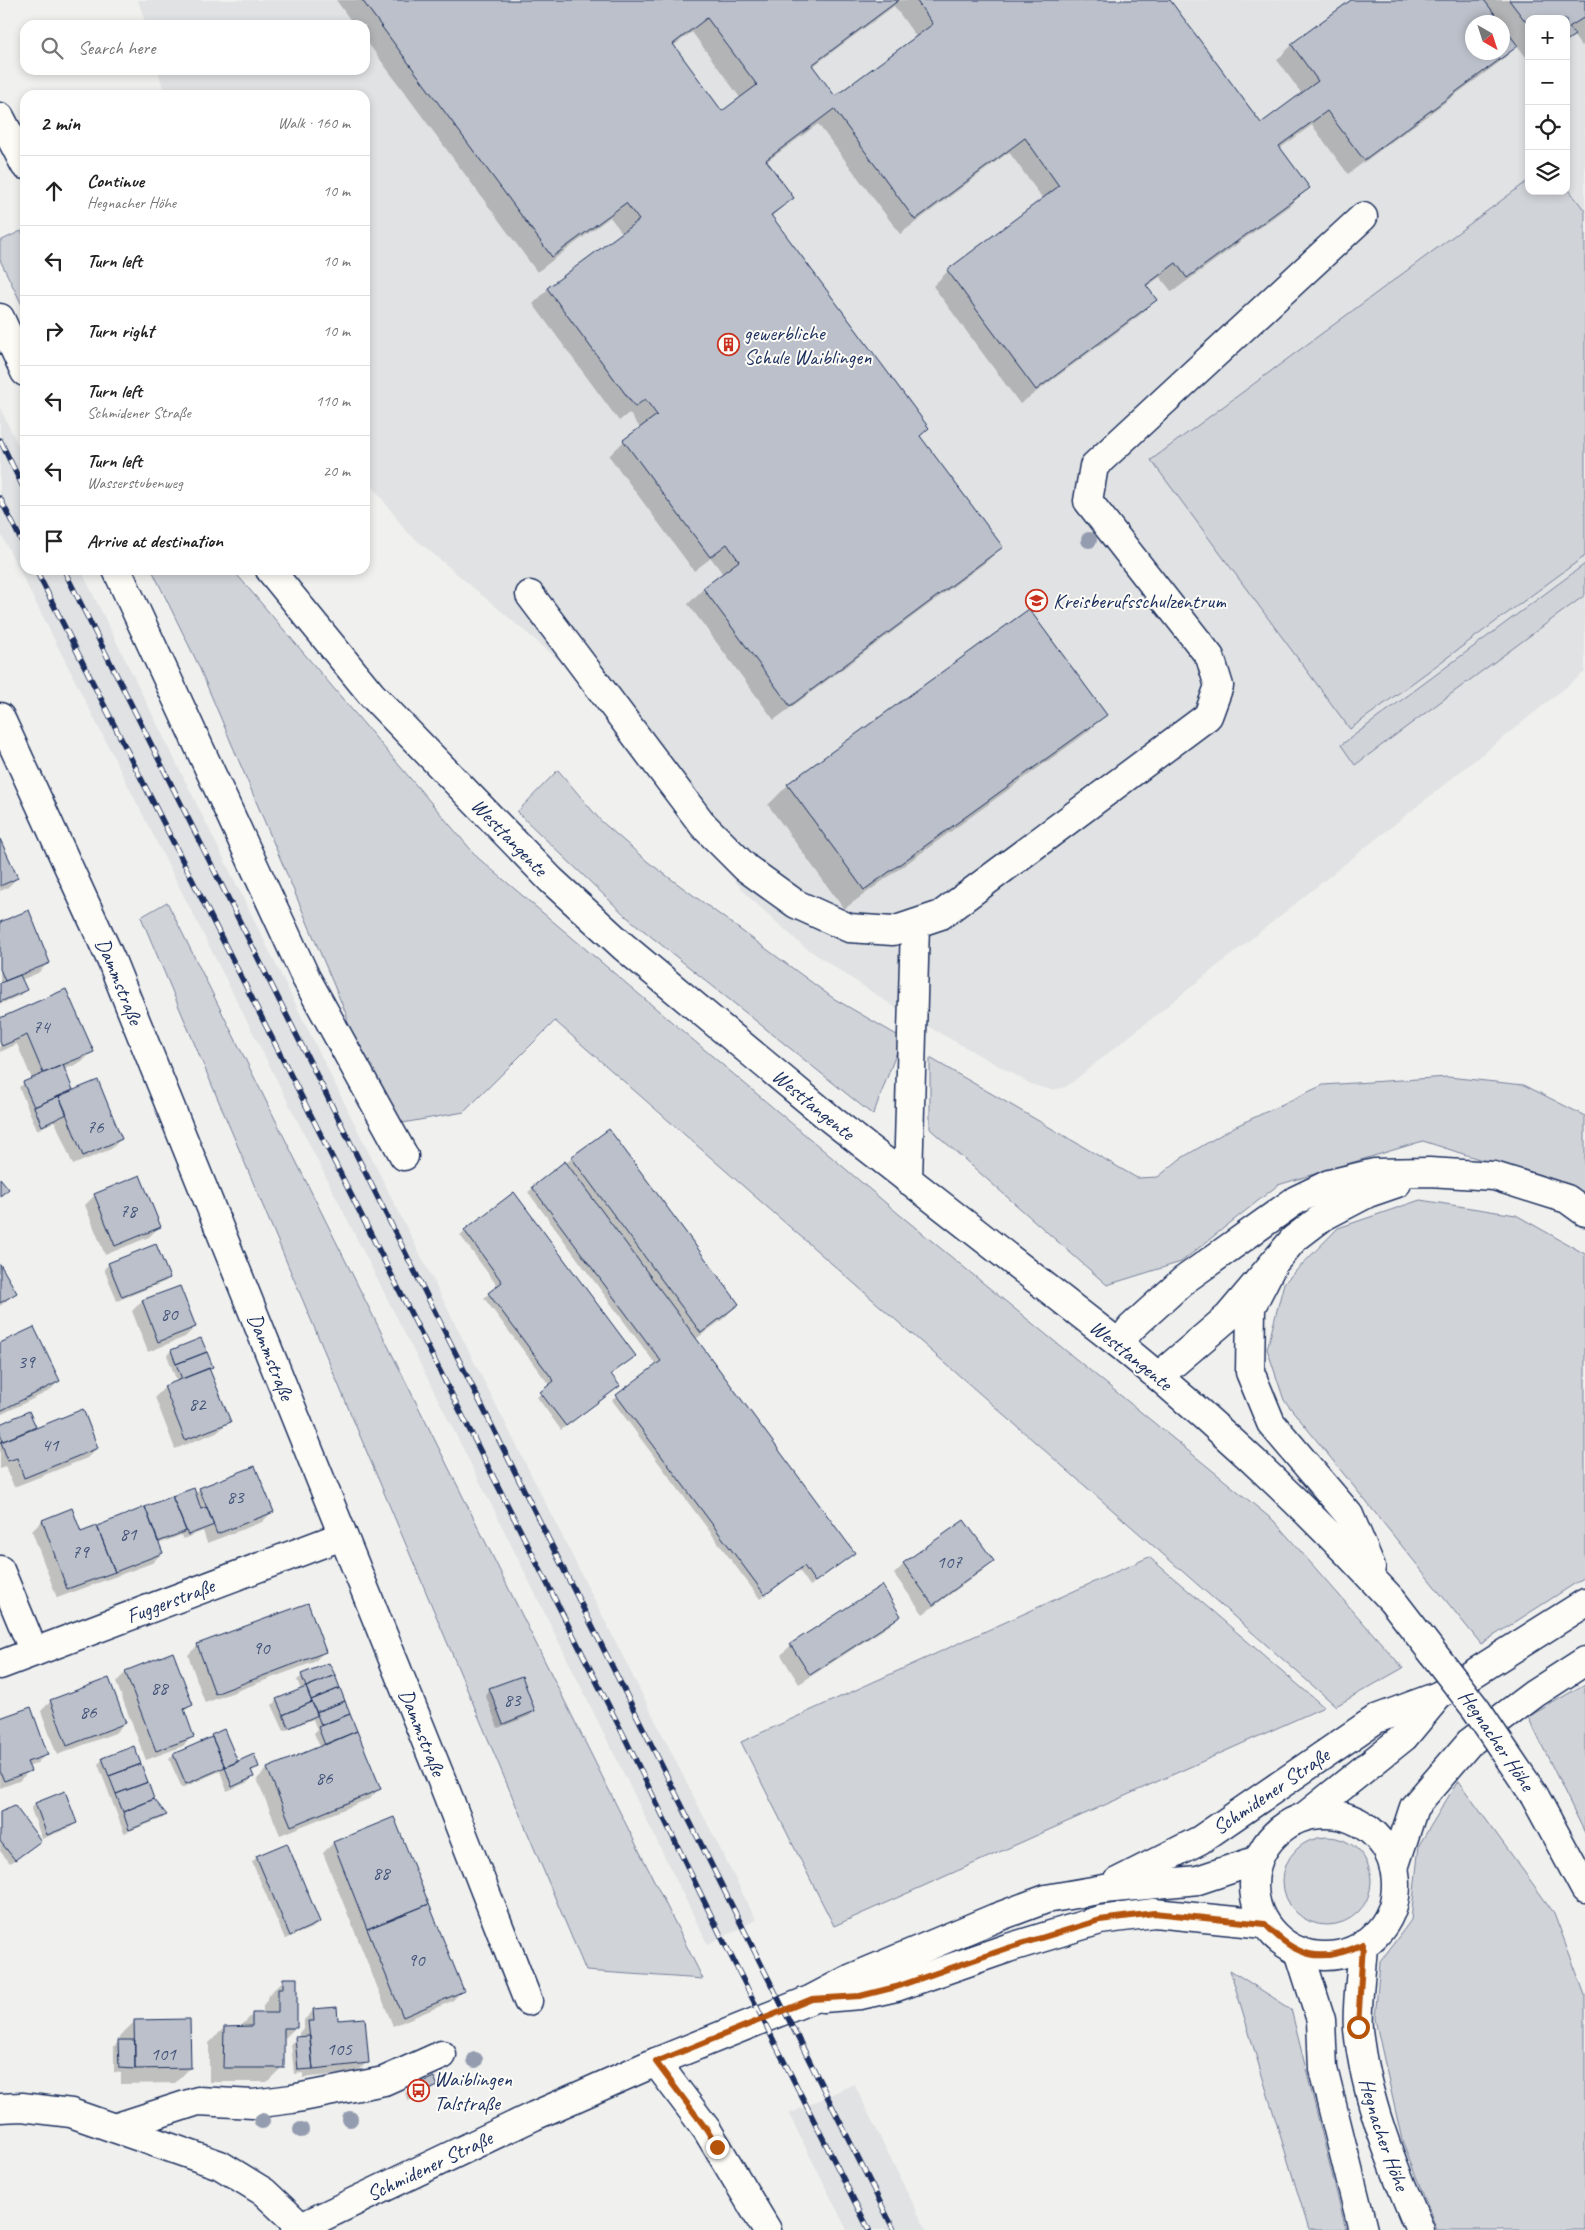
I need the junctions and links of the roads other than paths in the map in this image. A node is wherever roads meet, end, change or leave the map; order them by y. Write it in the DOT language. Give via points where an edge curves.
graph roads {
  1 [pos="0,117"];
  2 [pos="20,155"];
  3 [pos="1363,218"];
  4 [pos="0,318"];
  5 [pos="20,361"];
  6 [pos="119,575"];
  7 [pos="274,575"];
  8 [pos="530,594"];
  9 [pos="0,717"];
  10 [pos="915,924"];
  11 [pos="404,1156"];
  12 [pos="1429,1172"];
  13 [pos="908,1180"];
  14 [pos="1585,1212"];
  15 [pos="1273,1264"];
  16 [pos="1119,1344"];
  17 [pos="1159,1376"];
  18 [pos="342,1536"];
  19 [pos="0,1570"];
  20 [pos="1386,1594"];
  21 [pos="1585,1603"];
  22 [pos="34,1652"];
  23 [pos="1585,1662"];
  24 [pos="0,1665"];
  25 [pos="1438,1696"];
  26 [pos="1304,1817"];
  27 [pos="1258,1860"];
  28 [pos="1394,1868"];
  29 [pos="1104,1889"];
  30 [pos="1585,1889"];
  31 [pos="1265,1924"];
  32 [pos="1363,1944"];
  33 [pos="1299,1951"];
  34 [pos="812,1999"];
  35 [pos="528,2001"];
  36 [pos="442,2055"];
  37 [pos="656,2062"];
  38 [pos="0,2108"];
  39 [pos="114,2128"];
  40 [pos="298,2228"];
  41 [pos="767,2230"];
  42 [pos="1363,2230"];
  43 [pos="1420,2230"];
  1 -- 2 [label="street"];
  3 -- 10 [label="street" via="1094,466 1088,501 1210,657 1219,686 1208,716 941,915"];
  4 -- 5 [label="street"];
  6 -- 11 [label="street" via="306,978"];
  7 -- 13 [label="street, Westtangente" via="372,695 552,880 632,953"];
  8 -- 10 [label="street" via="703,825 746,868 796,904 849,928 893,931"];
  9 -- 18 [label="street, Dammstraße" via="112,962"];
  10 -- 13 [label="street"];
  12 -- 14 [label="street" via="1494,1176 1567,1199"];
  12 -- 15 [label="street" via="1368,1193 1324,1216 1294,1239"];
  12 -- 16 [label="street" via="1374,1173 1330,1184 1296,1200 1184,1280 1131,1328"];
  13 -- 16 [label="street, Westtangente"];
  15 -- 17 [label="street" via="1228,1317"];
  15 -- 20 [label="street" via="1251,1308 1250,1372 1271,1423 1349,1516"];
  16 -- 17 [label="street, Westtangente"];
  17 -- 20 [label="street, Westtangente" via="1334,1538"];
  18 -- 22 [label="street, Fuggerstraße"];
  18 -- 35 [label="street, Dammstraße"];
  19 -- 22 [label="street"];
  20 -- 30 [label="street, Hegnacher Höhe, bridge" via="1476,1710 1534,1795"];
  21 -- 25 [label="street, Schmidener Straße"];
  22 -- 24 [label="street, Fuggerstraße"];
  23 -- 28 [label="street" via="1534,1694 1469,1743 1414,1807"];
  25 -- 26 [label="street, Schmidener Straße" via="1404,1737"];
  25 -- 29 [label="street, Schmidener Straße" via="1376,1719 1200,1840"];
  26 -- 27 [label="street" via="1284,1826 1268,1841"];
  26 -- 28 [label="street" via="1327,1814 1349,1818 1370,1830 1385,1847"];
  27 -- 29 [label="street, Schmidener Straße" via="1198,1880"];
  27 -- 31 [label="street" via="1253,1882 1256,1904"];
  28 -- 32 [label="street" via="1396,1890 1391,1911 1380,1930"];
  29 -- 34 [label="street, Schmidener Straße" via="1046,1899 995,1918 852,1978"];
  31 -- 33 [label="street" via="1280,1940"];
  31 -- 34 [label="street, Schmidener Straße" via="1154,1913 1100,1920 896,1987 860,1996"];
  32 -- 33 [label="street" via="1343,1954 1320,1956"];
  32 -- 43 [label="street, Hegnacher Höhe" via="1358,2027 1366,2075 1378,2119"];
  33 -- 42 [label="street, Hegnacher Höhe" via="1321,2020 1323,2069"];
  34 -- 37 [label="street, Schmidener Straße"];
  36 -- 39 [label="street" via="384,2081 263,2103 198,2101"];
  37 -- 40 [label="street, Schmidener Straße"];
  37 -- 41 [label="street" via="707,2130"];
  38 -- 39 [label="street, Schmidener Straße" via="22,2107 72,2113"];
  39 -- 40 [label="street, Schmidener Straße" via="220,2166 264,2192"];
}
